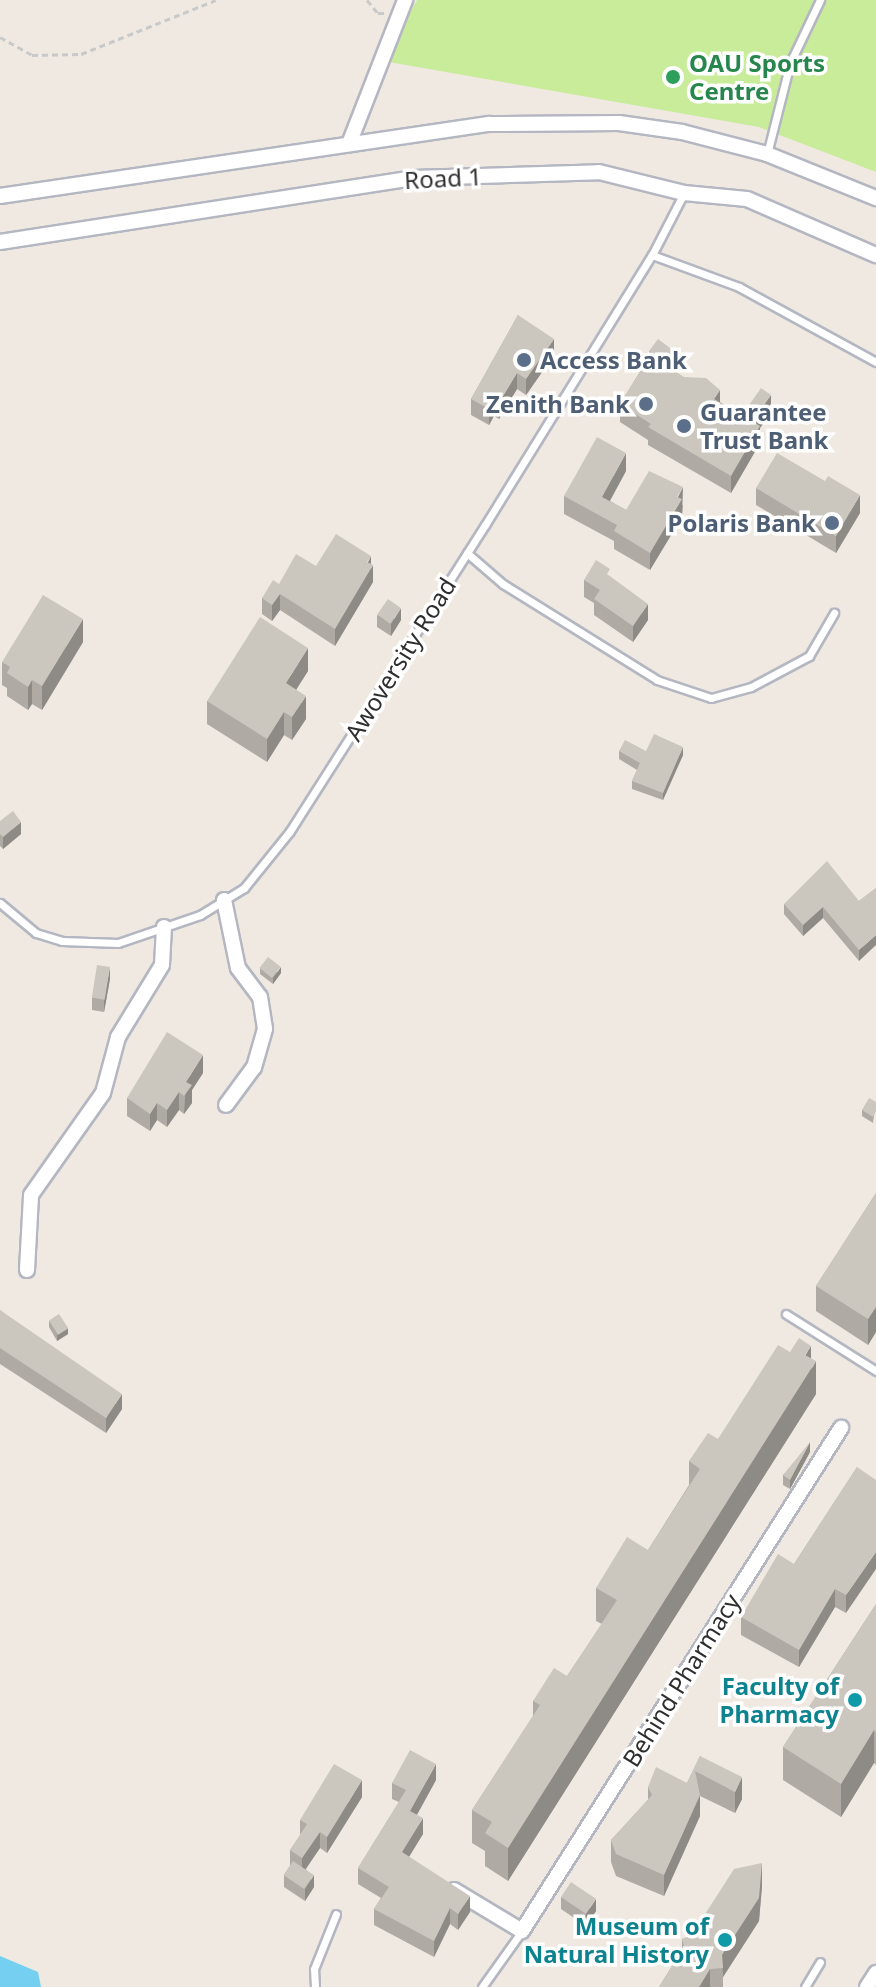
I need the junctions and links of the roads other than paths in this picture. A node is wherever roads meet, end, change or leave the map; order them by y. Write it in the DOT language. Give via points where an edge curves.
graph roads {
  1 [pos="405,0"];
  2 [pos="820,0"];
  3 [pos="349,144"];
  4 [pos="767,154"];
  5 [pos="684,193"];
  6 [pos="0,196"];
  7 [pos="876,198"];
  8 [pos="0,242"];
  9 [pos="652,255"];
  10 [pos="876,255"];
  11 [pos="876,362"];
  12 [pos="467,553"];
  13 [pos="834,613"];
  14 [pos="224,900"];
  15 [pos="0,903"];
  16 [pos="164,927"];
  17 [pos="226,1105"];
  18 [pos="27,1270"];
  19 [pos="786,1314"];
  20 [pos="876,1371"];
  21 [pos="841,1428"];
  22 [pos="446,1885"];
  23 [pos="336,1914"];
  24 [pos="522,1931"];
  25 [pos="820,1962"];
  26 [pos="876,1973"];
  27 [pos="315,1987"];
  28 [pos="482,1987"];
  29 [pos="805,1987"];
  30 [pos="867,1987"];
  1 -- 3 [label="street"];
  2 -- 4 [label="lane" via="790,63"];
  3 -- 4 [label="street, Road 1" via="489,124 619,123 682,132"];
  3 -- 6 [label="street, Road 1"];
  4 -- 7 [label="street, Road 1"];
  5 -- 8 [label="street, Road 1" via="599,172 413,178"];
  5 -- 9 [label="lane, Awoversity Road"];
  5 -- 10 [label="street, Road 1" via="747,199"];
  9 -- 11 [label="lane" via="739,287"];
  9 -- 12 [label="lane, Awoversity Road"];
  12 -- 13 [label="lane" via="503,584 657,680 711,698 764,681 809,656"];
  12 -- 14 [label="lane, Awoversity Road" via="290,831 244,888"];
  14 -- 16 [label="lane, Awoversity Road"];
  14 -- 17 [label="street" via="238,968 260,997 265,1029 254,1067"];
  15 -- 16 [label="lane, Awoversity Road" via="36,933 62,941 118,943"];
  16 -- 18 [label="street" via="162,965 118,1037 103,1093 31,1195"];
  19 -- 20 [label="lane"];
  21 -- 24 [label="street, Behind Pharmacy"];
  22 -- 24 [label="street"];
  23 -- 27 [label="lane" via="314,1969"];
  24 -- 28 [label="lane"];
  25 -- 29 [label="lane"];
  26 -- 30 [label="street"];
}
